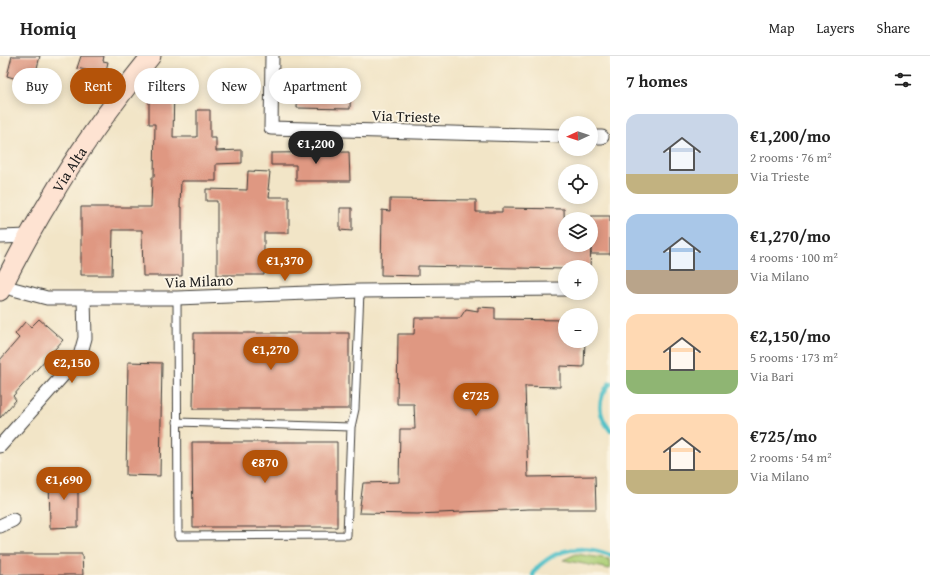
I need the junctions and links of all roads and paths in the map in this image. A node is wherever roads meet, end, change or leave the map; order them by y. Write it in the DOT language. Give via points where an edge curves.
graph roads {
  1 [pos="150,56"];
  2 [pos="272,56"];
  3 [pos="558,136"];
  4 [pos="30,236"];
  5 [pos="0,237"];
  6 [pos="1,288"];
  7 [pos="558,289"];
  8 [pos="360,291"];
  9 [pos="84,298"];
  10 [pos="177,298"];
  11 [pos="177,422"];
  12 [pos="351,426"];
  13 [pos="0,446"];
  14 [pos="13,520"];
  15 [pos="0,526"];
  1 -- 4 [label="main road, Via Alta" via="83,147"];
  2 -- 3 [label="street, Via Trieste" via="271,128"];
  4 -- 5 [label="street"];
  4 -- 6 [label="main road, Via Alta"];
  6 -- 9 [label="street, Via Milano" via="47,298"];
  7 -- 8 [label="street, Via Milano"];
  8 -- 10 [label="street, Via Milano"];
  8 -- 12 [label="lane" via="356,409"];
  9 -- 10 [label="street, Via Milano"];
  9 -- 13 [label="street" via="84,338 80,356"];
  10 -- 11 [label="lane"];
  11 -- 12 [label="lane"];
  11 -- 12 [label="lane" via="178,536 347,535"];
  14 -- 15 [label="street"];
}
